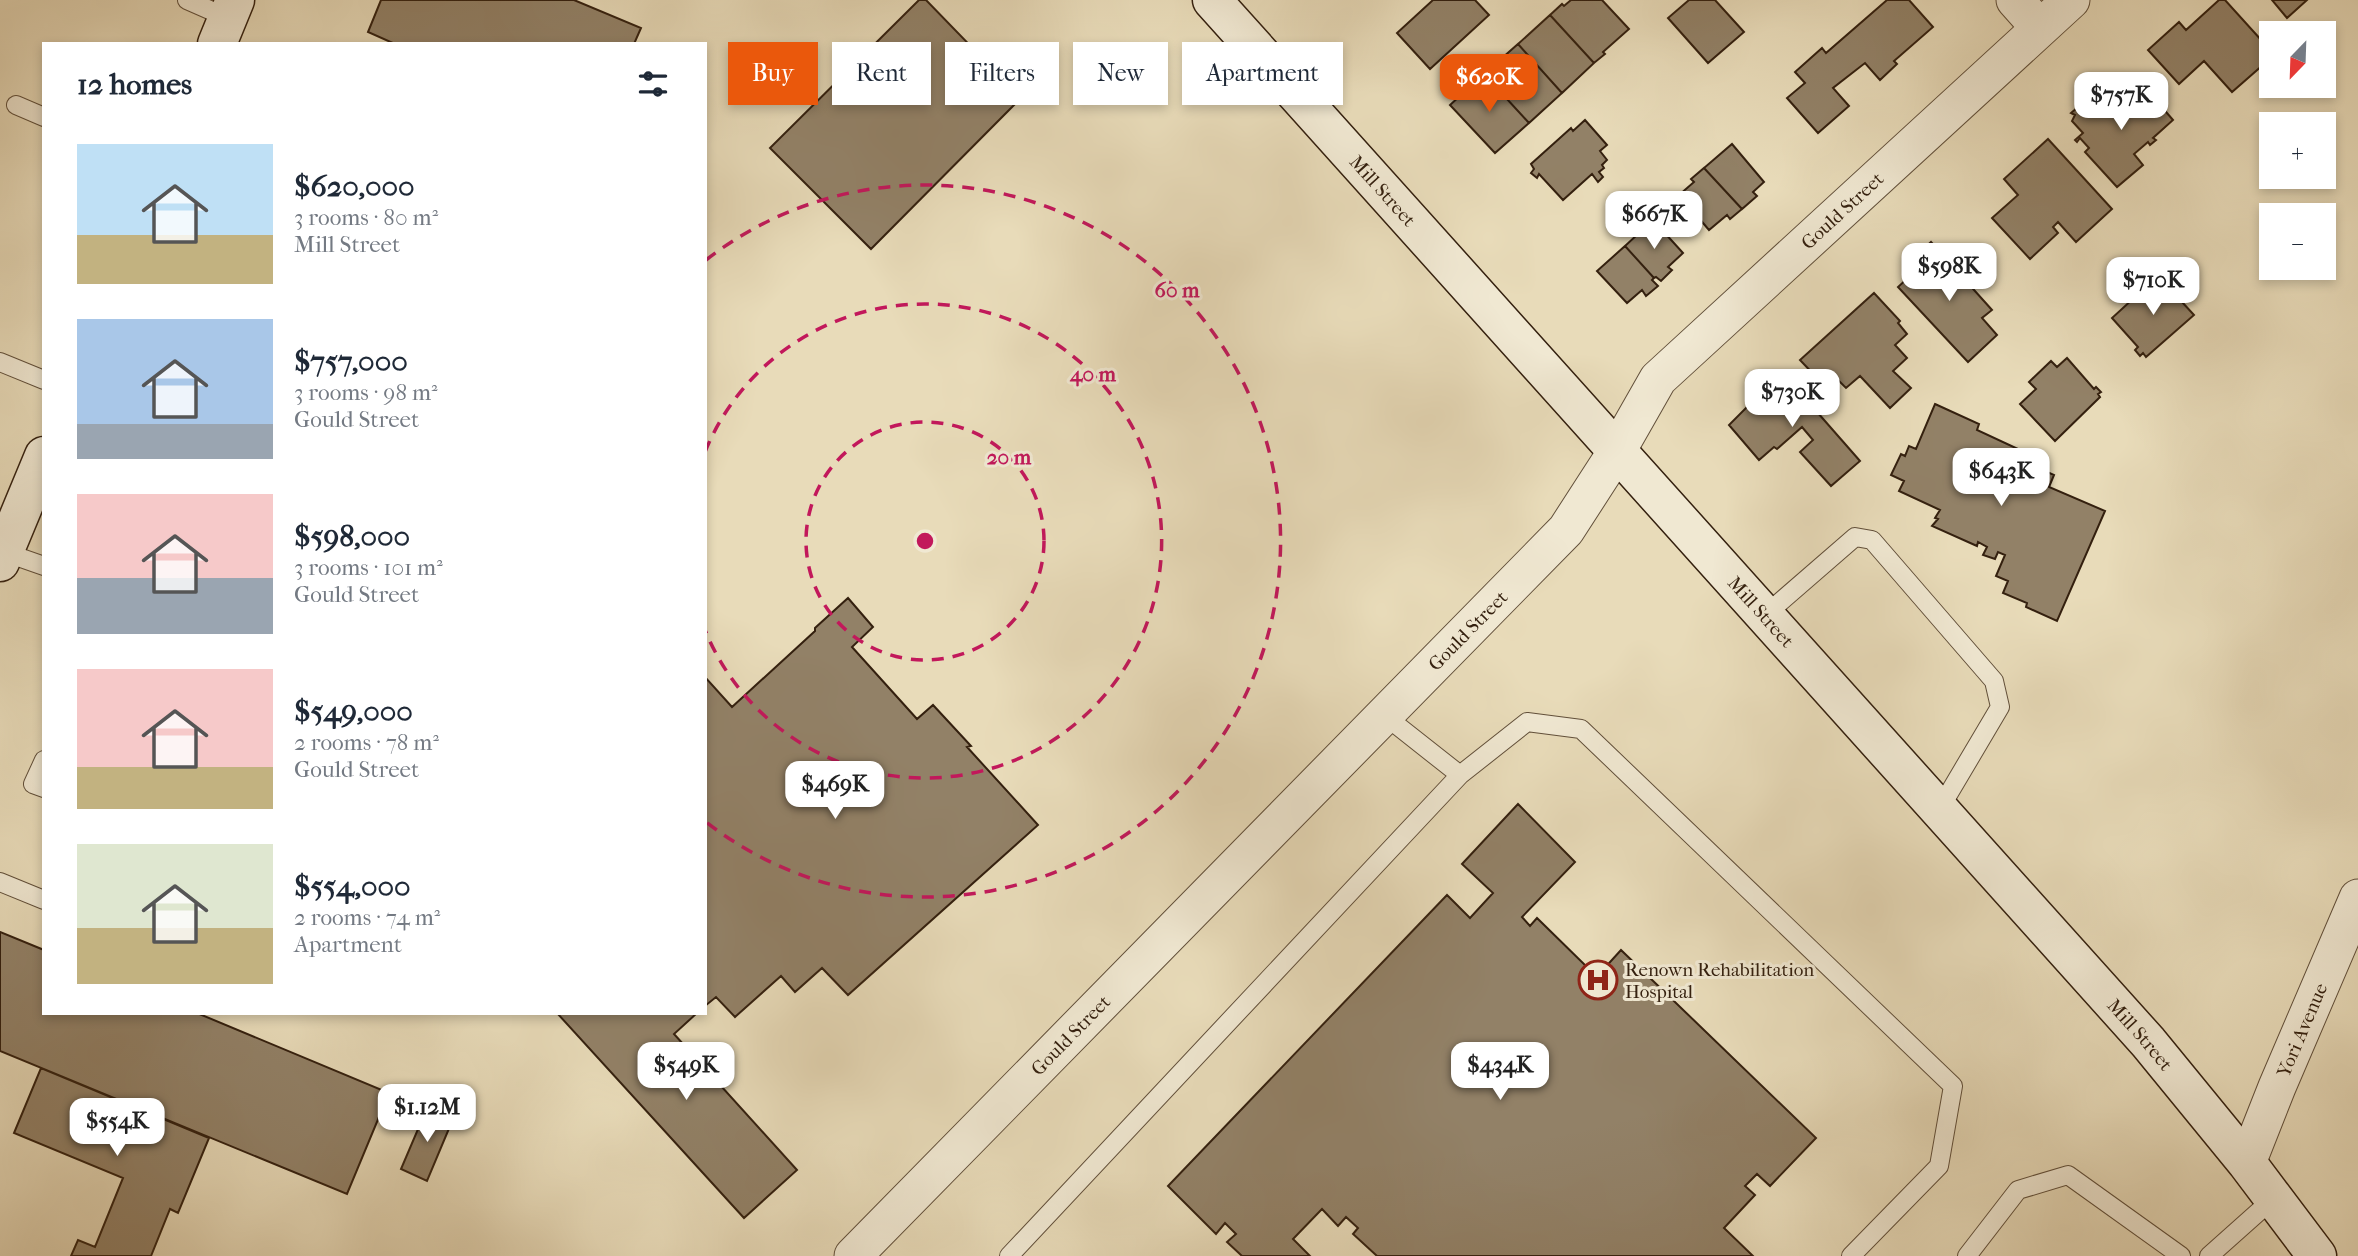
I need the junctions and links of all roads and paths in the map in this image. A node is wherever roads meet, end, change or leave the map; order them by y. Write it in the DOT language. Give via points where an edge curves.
graph roads {
  1 [pos="187,0"];
  2 [pos="1212,0"];
  3 [pos="2015,0"];
  4 [pos="2071,0"];
  5 [pos="227,20"];
  6 [pos="2039,27"];
  7 [pos="16,106"];
  8 [pos="42,116"];
  9 [pos="0,362"];
  10 [pos="42,379"];
  11 [pos="1617,451"];
  12 [pos="42,460"];
  13 [pos="6,536"];
  14 [pos="42,564"];
  15 [pos="1764,616"];
  16 [pos="1384,715"];
  17 [pos="42,764"];
  18 [pos="1460,775"];
  19 [pos="42,787"];
  20 [pos="1939,810"];
  21 [pos="0,882"];
  22 [pos="2358,898"];
  23 [pos="42,899"];
  24 [pos="2247,1163"];
  25 [pos="2274,1198"];
  26 [pos="2313,1248"];
  27 [pos="853,1256"];
  28 [pos="1009,1256"];
  29 [pos="1851,1256"];
  30 [pos="1967,1256"];
  31 [pos="2181,1256"];
  32 [pos="2209,1256"];
  1 -- 5 [label="lane"];
  2 -- 11 [label="main road, Mill Street"];
  3 -- 6 [label="street"];
  4 -- 6 [label="street, Gould Street"];
  6 -- 11 [label="street, Gould Street" via="1658,379"];
  7 -- 8 [label="lane"];
  9 -- 10 [label="lane"];
  11 -- 15 [label="main road, Mill Street"];
  11 -- 16 [label="street, Gould Street" via="1566,530"];
  12 -- 13 [label="main road"];
  13 -- 14 [label="lane"];
  15 -- 20 [label="main road, Mill Street"];
  15 -- 20 [label="lane" via="1856,537 1872,540 1994,681 2000,707"];
  16 -- 18 [label="lane"];
  16 -- 27 [label="street, Gould Street"];
  17 -- 19 [label="lane" via="33,784"];
  18 -- 28 [label="lane"];
  18 -- 29 [label="lane" via="1527,722 1581,729 1953,1086 1939,1166"];
  20 -- 24 [label="main road, Mill Street" via="2148,1042"];
  21 -- 23 [label="lane"];
  22 -- 24 [label="street, Yori Avenue"];
  24 -- 25 [label="main road, Mill Street"];
  25 -- 26 [label="main road, Mill Street"];
  25 -- 32 [label="lane"];
  30 -- 31 [label="lane" via="2018,1190 2068,1175"];
}
